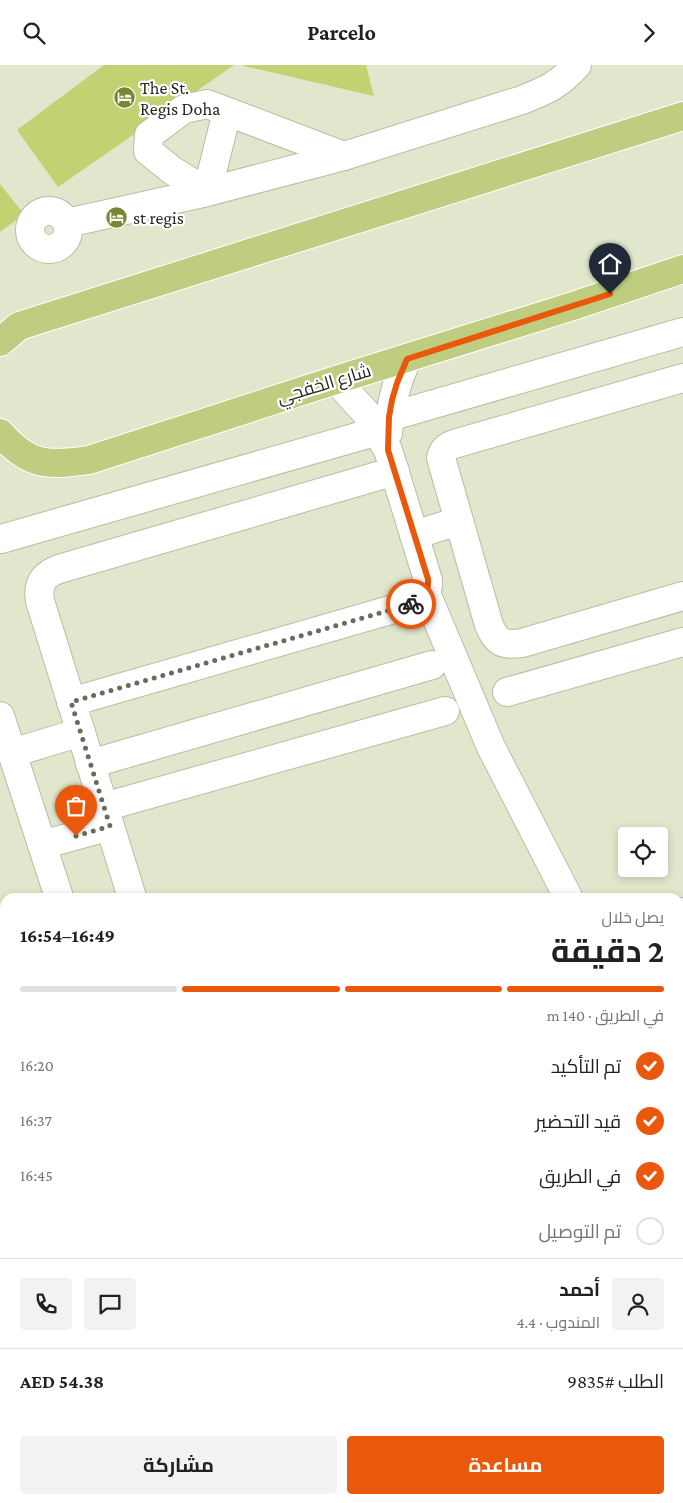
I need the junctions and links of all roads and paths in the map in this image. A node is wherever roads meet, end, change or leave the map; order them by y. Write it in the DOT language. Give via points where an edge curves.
graph roads {
  1 [pos="577,65"];
  2 [pos="226,112"];
  3 [pos="680,113"];
  4 [pos="344,156"];
  5 [pos="207,192"];
  6 [pos="68,223"];
  7 [pos="683,269"];
  8 [pos="683,332"];
  9 [pos="0,342"];
  10 [pos="407,359"];
  11 [pos="683,378"];
  12 [pos="336,380"];
  13 [pos="0,433"];
  14 [pos="388,442"];
  15 [pos="459,521"];
  16 [pos="414,535"];
  17 [pos="1,539"];
  18 [pos="426,593"];
  19 [pos="683,596"];
  20 [pos="683,642"];
  21 [pos="432,665"];
  22 [pos="507,692"];
  23 [pos="71,702"];
  24 [pos="444,711"];
  25 [pos="0,716"];
  26 [pos="81,732"];
  27 [pos="12,753"];
  28 [pos="90,764"];
  29 [pos="107,817"];
  30 [pos="42,845"];
  31 [pos="58,893"];
  32 [pos="131,893"];
  33 [pos="566,893"];
  1 -- 4 [label="street" via="550,89 522,100"];
  2 -- 4 [label="street"];
  2 -- 5 [label="street"];
  2 -- 5 [label="street" via="207,105 184,109 149,135 148,151"];
  3 -- 9 [label="highway" via="19,326"];
  4 -- 5 [label="street"];
  5 -- 6 [label="street"];
  7 -- 10 [label="highway, شارع الخفجي"];
  8 -- 14 [label="street"];
  10 -- 12 [label="highway, شارع الخفجي"];
  10 -- 14 [label="street" via="397,383"];
  11 -- 15 [label="street" via="448,447 441,458"];
  12 -- 13 [label="highway, شارع الخفجي" via="88,460 39,463 22,454"];
  12 -- 14 [label="street"];
  14 -- 16 [label="street"];
  14 -- 17 [label="street"];
  14 -- 23 [label="street" via="48,573 41,580 38,591"];
  15 -- 16 [label="street"];
  15 -- 19 [label="street" via="489,625 501,642 511,645 522,643"];
  16 -- 18 [label="street" via="428,579"];
  18 -- 23 [label="street" via="411,604"];
  18 -- 33 [label="street" via="491,747"];
  20 -- 22 [label="street"];
  21 -- 28 [label="street"];
  23 -- 26 [label="street"];
  24 -- 29 [label="street"];
  25 -- 27 [label="street"];
  26 -- 27 [label="street"];
  26 -- 28 [label="street"];
  27 -- 30 [label="street"];
  28 -- 29 [label="street"];
  29 -- 30 [label="street"];
  29 -- 32 [label="street"];
  30 -- 31 [label="street"];
}
